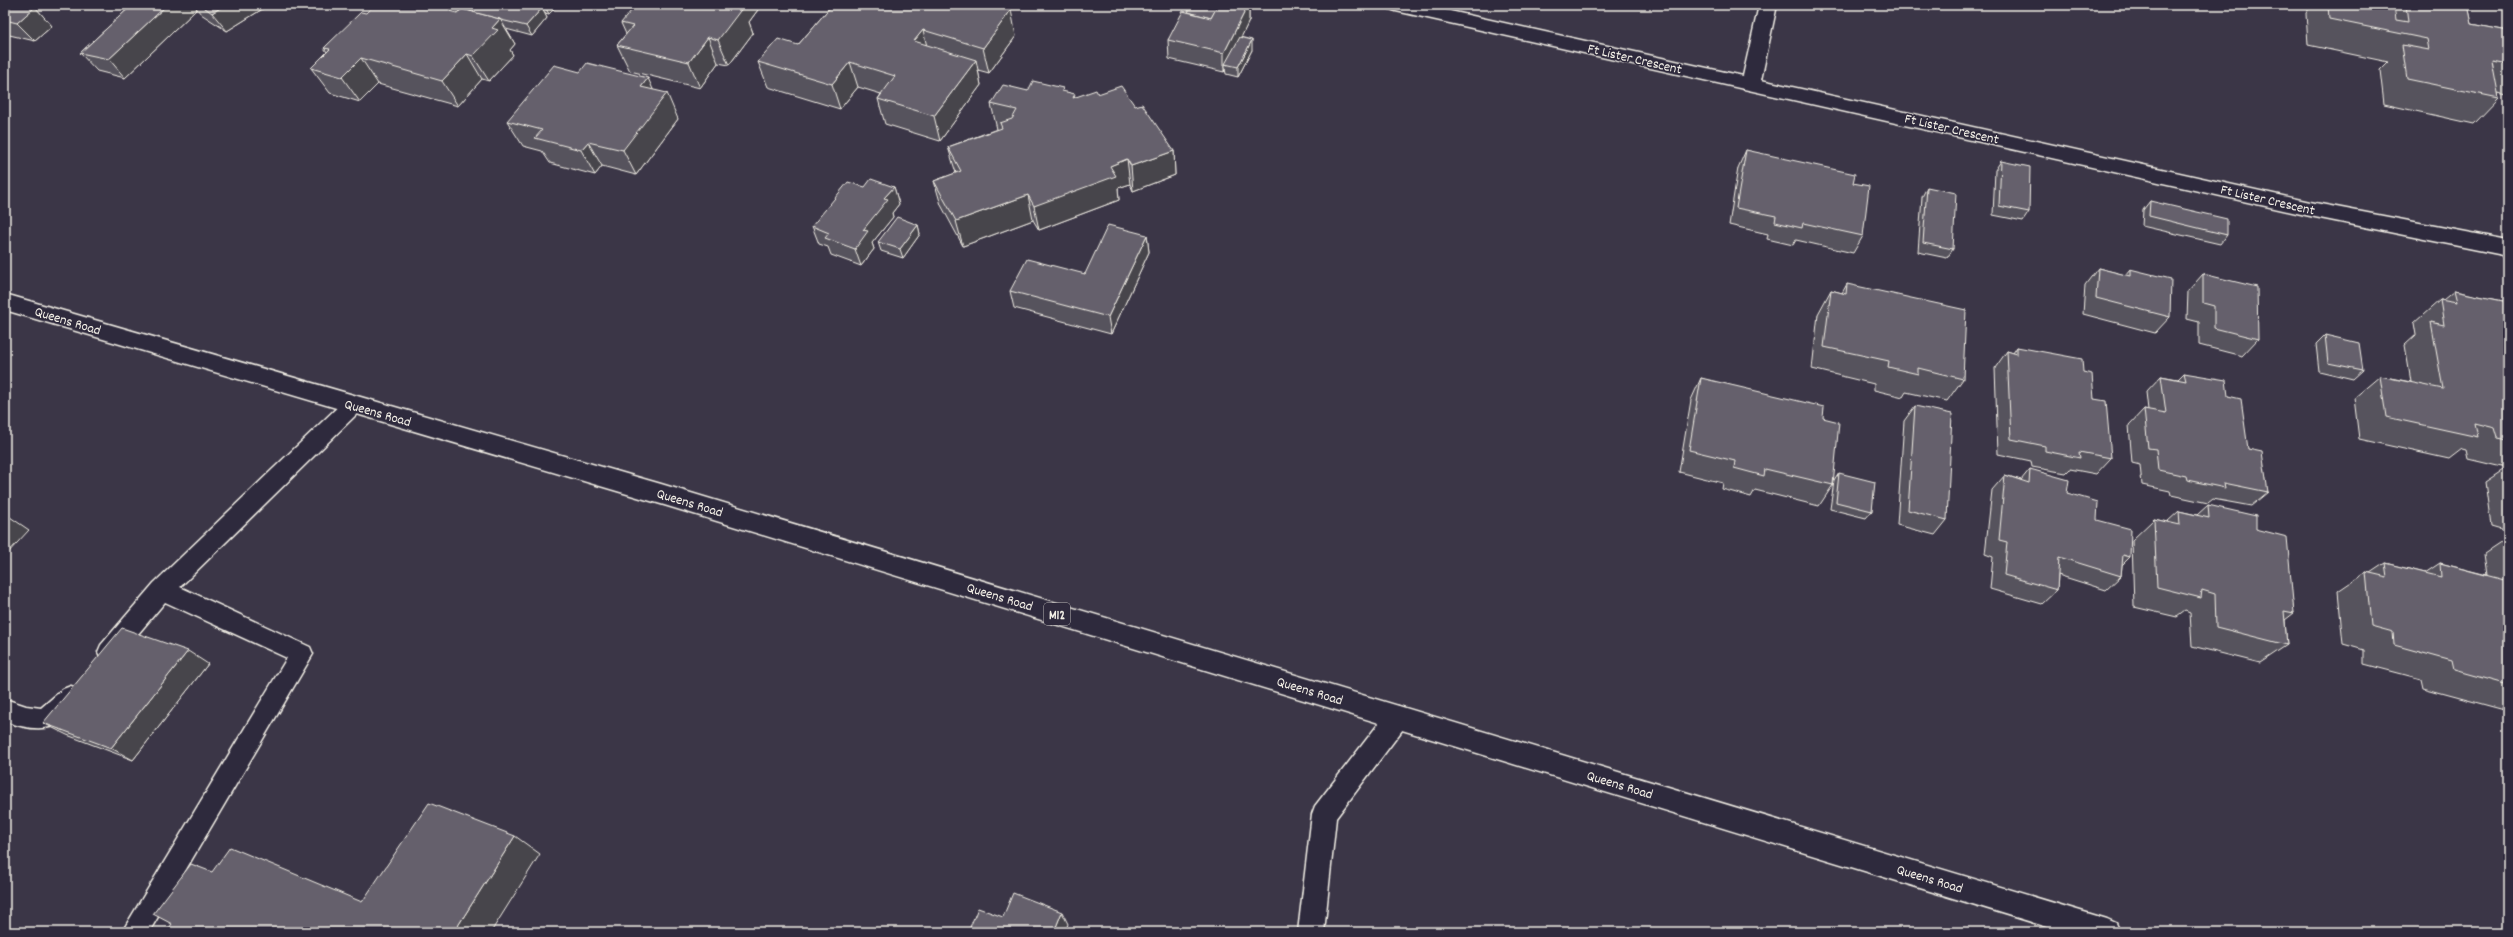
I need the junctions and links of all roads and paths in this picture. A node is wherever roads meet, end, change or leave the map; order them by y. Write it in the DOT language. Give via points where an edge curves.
graph roads {
  1 [pos="1396,5"];
  2 [pos="1768,5"];
  3 [pos="1751,83"];
  4 [pos="2508,248"];
  5 [pos="5,302"];
  6 [pos="353,405"];
  7 [pos="162,590"];
  8 [pos="5,710"];
  9 [pos="1398,717"];
  10 [pos="135,932"];
  11 [pos="1311,932"];
  12 [pos="2107,932"];
  1 -- 3 [label="main road, Ft Lister Crescent"];
  2 -- 3 [label="main road"];
  3 -- 4 [label="main road, Ft Lister Crescent" via="2310,209"];
  5 -- 6 [label="main road, Queens Road / M12"];
  6 -- 7 [label="lane"];
  6 -- 9 [label="main road, Queens Road / M12" via="661,494"];
  7 -- 8 [label="lane" via="58,711 45,718 30,720"];
  7 -- 10 [label="lane" via="302,654"];
  9 -- 11 [label="lane" via="1324,814"];
  9 -- 12 [label="main road, Queens Road / M12"];
}
